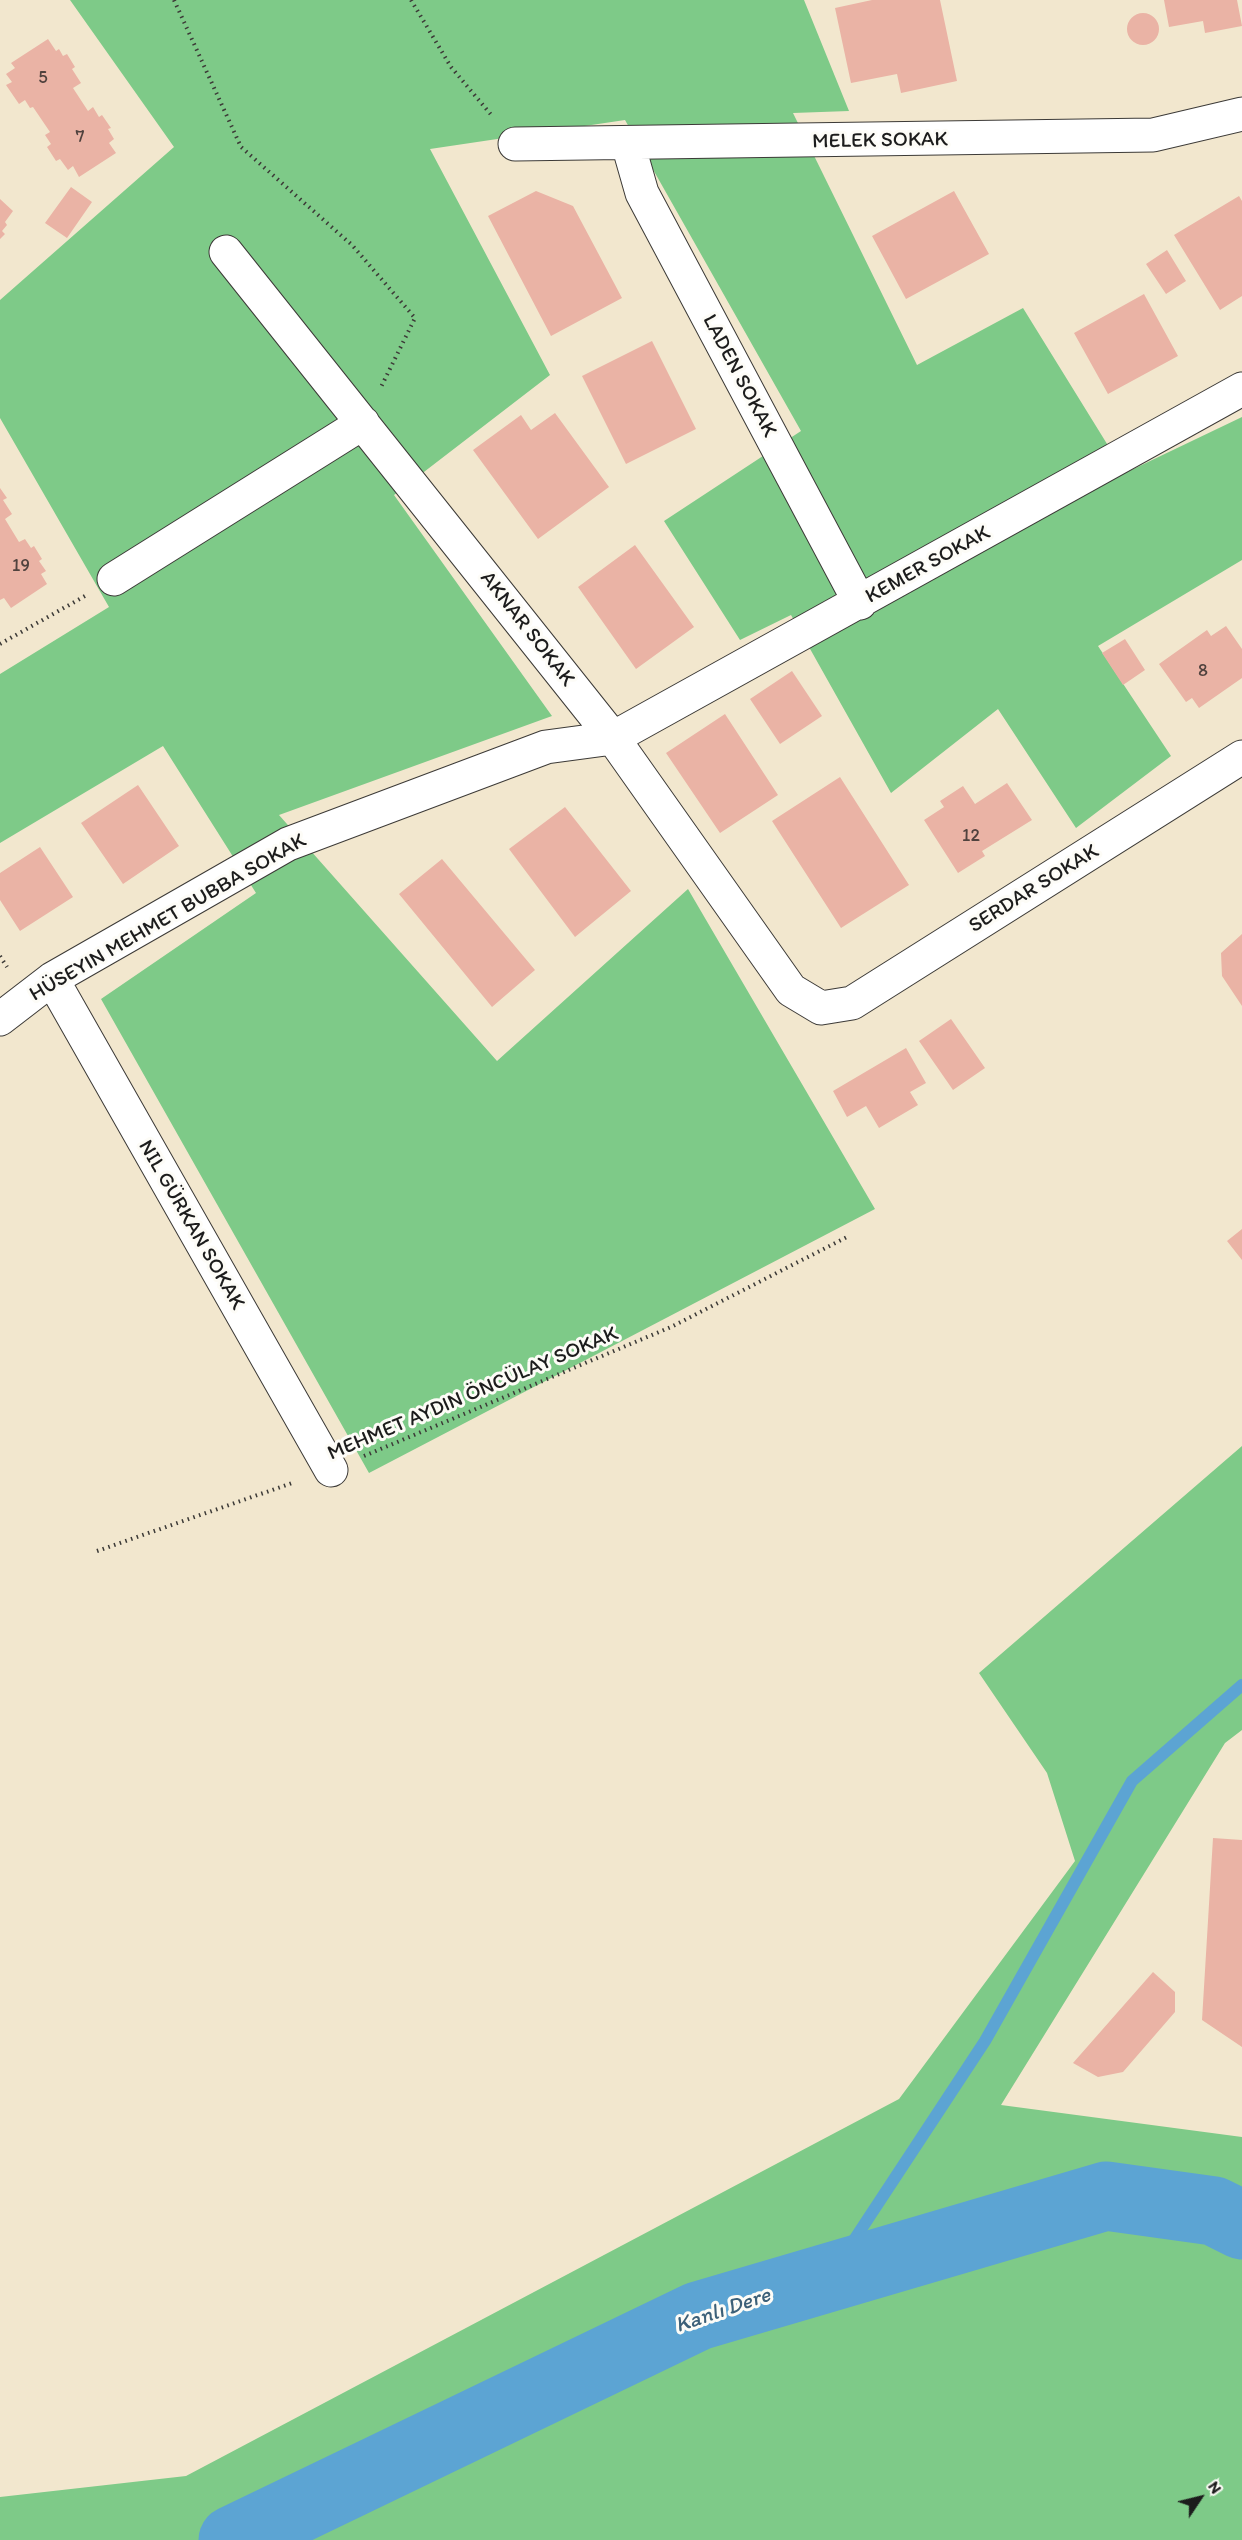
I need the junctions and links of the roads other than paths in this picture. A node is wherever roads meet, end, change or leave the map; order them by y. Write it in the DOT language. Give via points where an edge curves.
graph roads {
  1 [pos="1242,114"];
  2 [pos="515,144"];
  3 [pos="628,144"];
  4 [pos="226,252"];
  5 [pos="1242,389"];
  6 [pos="363,423"];
  7 [pos="114,579"];
  8 [pos="860,603"];
  9 [pos="613,738"];
  10 [pos="1242,757"];
  11 [pos="52,980"];
  12 [pos="821,1008"];
  13 [pos="0,1019"];
  14 [pos="331,1470"];
  1 -- 3 [label="street, MELEK SOKAK" via="1153,135"];
  2 -- 3 [label="street, MELEK SOKAK"];
  3 -- 8 [label="street, LADEN SOKAK" via="642,193"];
  4 -- 6 [label="street, AKNAR SOKAK"];
  5 -- 8 [label="street, KEMER SOKAK"];
  6 -- 7 [label="street"];
  6 -- 9 [label="street, AKNAR SOKAK"];
  8 -- 9 [label="street, KEMER SOKAK"];
  9 -- 11 [label="street, HÜSEYIN MEHMET BUBBA SOKAK" via="546,747 288,844"];
  9 -- 12 [label="street, AKNAR SOKAK" via="791,990"];
  10 -- 12 [label="street, SERDAR SOKAK" via="852,1003"];
  11 -- 13 [label="street, HÜSEYIN MEHMET BUBBA SOKAK"];
  11 -- 14 [label="street, NIL GÜRKAN SOKAK"];
}
